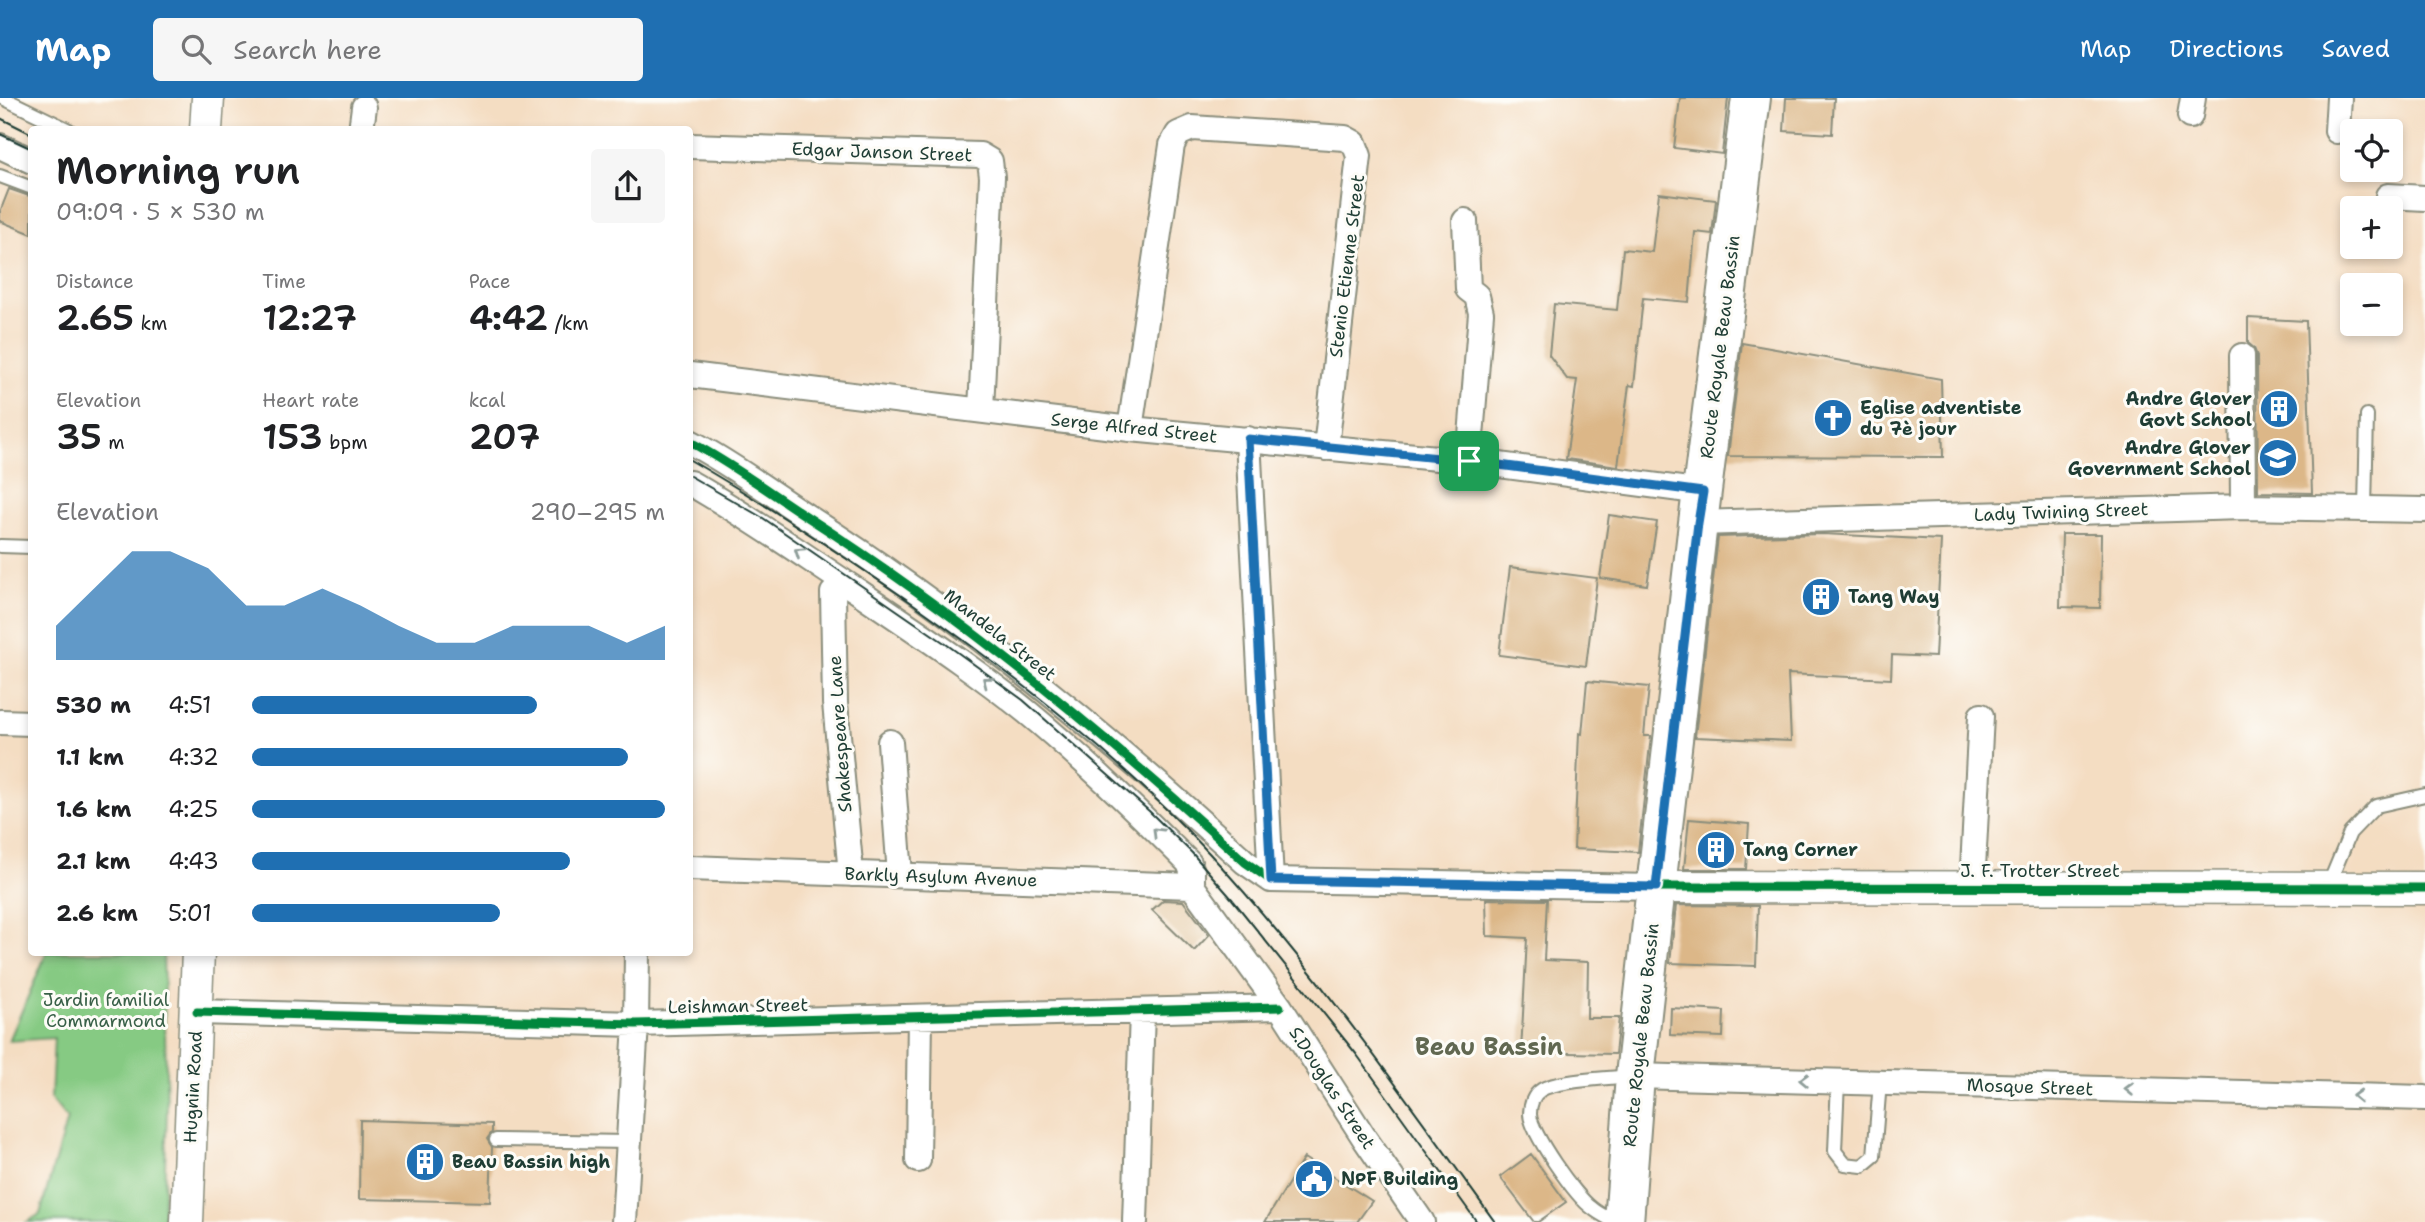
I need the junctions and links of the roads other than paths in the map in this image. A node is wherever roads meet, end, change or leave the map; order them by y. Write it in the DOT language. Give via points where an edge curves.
graph roads {
  1 [pos="3,98"];
  2 [pos="208,98"];
  3 [pos="1751,98"];
  4 [pos="2339,98"];
  5 [pos="61,126"];
  6 [pos="206,126"];
  7 [pos="2337,131"];
  8 [pos="0,146"];
  9 [pos="693,146"];
  10 [pos="28,160"];
  11 [pos="0,176"];
  12 [pos="28,186"];
  13 [pos="2403,197"];
  14 [pos="2425,198"];
  15 [pos="1465,221"];
  16 [pos="2242,356"];
  17 [pos="693,375"];
  18 [pos="981,410"];
  19 [pos="2367,415"];
  20 [pos="1130,429"];
  21 [pos="1248,439"];
  22 [pos="693,444"];
  23 [pos="1325,448"];
  24 [pos="1469,461"];
  25 [pos="693,485"];
  26 [pos="2425,504"];
  27 [pos="1701,507"];
  28 [pos="2243,507"];
  29 [pos="2365,509"];
  30 [pos="0,546"];
  31 [pos="28,547"];
  32 [pos="833,593"];
  33 [pos="1981,716"];
  34 [pos="0,722"];
  35 [pos="28,723"];
  36 [pos="890,742"];
  37 [pos="2425,795"];
  38 [pos="693,868"];
  39 [pos="851,874"];
  40 [pos="900,875"];
  41 [pos="1271,880"];
  42 [pos="1192,886"];
  43 [pos="1656,887"];
  44 [pos="1972,887"];
  45 [pos="2328,887"];
  46 [pos="2425,888"];
  47 [pos="198,956"];
  48 [pos="636,956"];
  49 [pos="1280,1007"];
  50 [pos="1142,1010"];
  51 [pos="197,1012"];
  52 [pos="920,1017"];
  53 [pos="636,1024"];
  54 [pos="1635,1076"];
  55 [pos="1838,1081"];
  56 [pos="1880,1082"];
  57 [pos="2425,1098"];
  58 [pos="496,1140"];
  59 [pos="629,1142"];
  60 [pos="918,1160"];
  61 [pos="187,1222"];
  62 [pos="624,1222"];
  63 [pos="1135,1222"];
  64 [pos="1422,1222"];
  65 [pos="1615,1222"];
  66 [pos="1624,1222"];
  1 -- 5 [label="lane"];
  2 -- 6 [label="street"];
  3 -- 27 [label="main road, Route Royale Beau Bassin"];
  4 -- 7 [label="street"];
  8 -- 10 [label="street"];
  9 -- 18 [label="street, Edgar Janson Street" via="981,155 990,160"];
  11 -- 12 [label="lane"];
  13 -- 14 [label="street"];
  15 -- 24 [label="street" via="1468,289 1477,296 1481,313"];
  16 -- 28 [label="street"];
  17 -- 18 [label="street, Serge Alfred Street"];
  18 -- 20 [label="street, Serge Alfred Street"];
  19 -- 29 [label="lane"];
  20 -- 21 [label="street, Serge Alfred Street"];
  20 -- 23 [label="street, Stenio Etienne Street" via="1172,145 1178,134 1192,128 1346,138 1354,143 1359,156"];
  21 -- 23 [label="street, Serge Alfred Street"];
  21 -- 41 [label="street"];
  22 -- 41 [label="street, Mandela Street" via="867,555 994,648"];
  23 -- 24 [label="street, Serge Alfred Street"];
  24 -- 27 [label="street, Serge Alfred Street"];
  42 -- 25 [label="street, S.Douglas Street, one-way" via="1189,863 1027,712 873,602"];
  26 -- 29 [label="street, Lady Twining Street"];
  27 -- 28 [label="street, Lady Twining Street"];
  27 -- 43 [label="main road, Route Royale Beau Bassin"];
  28 -- 29 [label="street, Lady Twining Street"];
  30 -- 31 [label="lane"];
  32 -- 39 [label="street, Shakespeare Lane" via="835,704"];
  33 -- 44 [label="street"];
  34 -- 35 [label="street"];
  36 -- 40 [label="street"];
  37 -- 45 [label="lane" via="2376,806 2350,833"];
  38 -- 39 [label="street, Barkly Asylum Avenue"];
  39 -- 40 [label="street, Barkly Asylum Avenue"];
  40 -- 42 [label="street, Barkly Asylum Avenue"];
  41 -- 43 [label="street"];
  42 -- 49 [label="street, S.Douglas Street"];
  43 -- 44 [label="street, J. F. Trotter Street"];
  43 -- 54 [label="main road, Route Royale Beau Bassin"];
  44 -- 45 [label="street, J. F. Trotter Street"];
  45 -- 46 [label="street, J. F. Trotter Street"];
  47 -- 51 [label="street, Hugnin Road"];
  48 -- 53 [label="street"];
  49 -- 50 [label="street, Leishman Street"];
  49 -- 64 [label="street, S.Douglas Street"];
  50 -- 52 [label="street, Leishman Street"];
  50 -- 63 [label="street"];
  51 -- 53 [label="street, Leishman Street"];
  51 -- 61 [label="street, Hugnin Road"];
  52 -- 53 [label="street, Leishman Street"];
  52 -- 60 [label="street"];
  53 -- 59 [label="street"];
  55 -- 54 [label="street, Mosque Street, one-way"];
  54 -- 65 [label="lane" via="1560,1084 1542,1089 1532,1098 1534,1129 1572,1188 1591,1208"];
  54 -- 66 [label="main road, Route Royale Beau Bassin"];
  55 -- 56 [label="street, Mosque Street"];
  55 -- 56 [label="lane" via="1835,1151 1845,1164 1862,1166 1874,1156"];
  57 -- 56 [label="street, Mosque Street, one-way"];
  58 -- 59 [label="lane"];
  59 -- 62 [label="street"];
}
